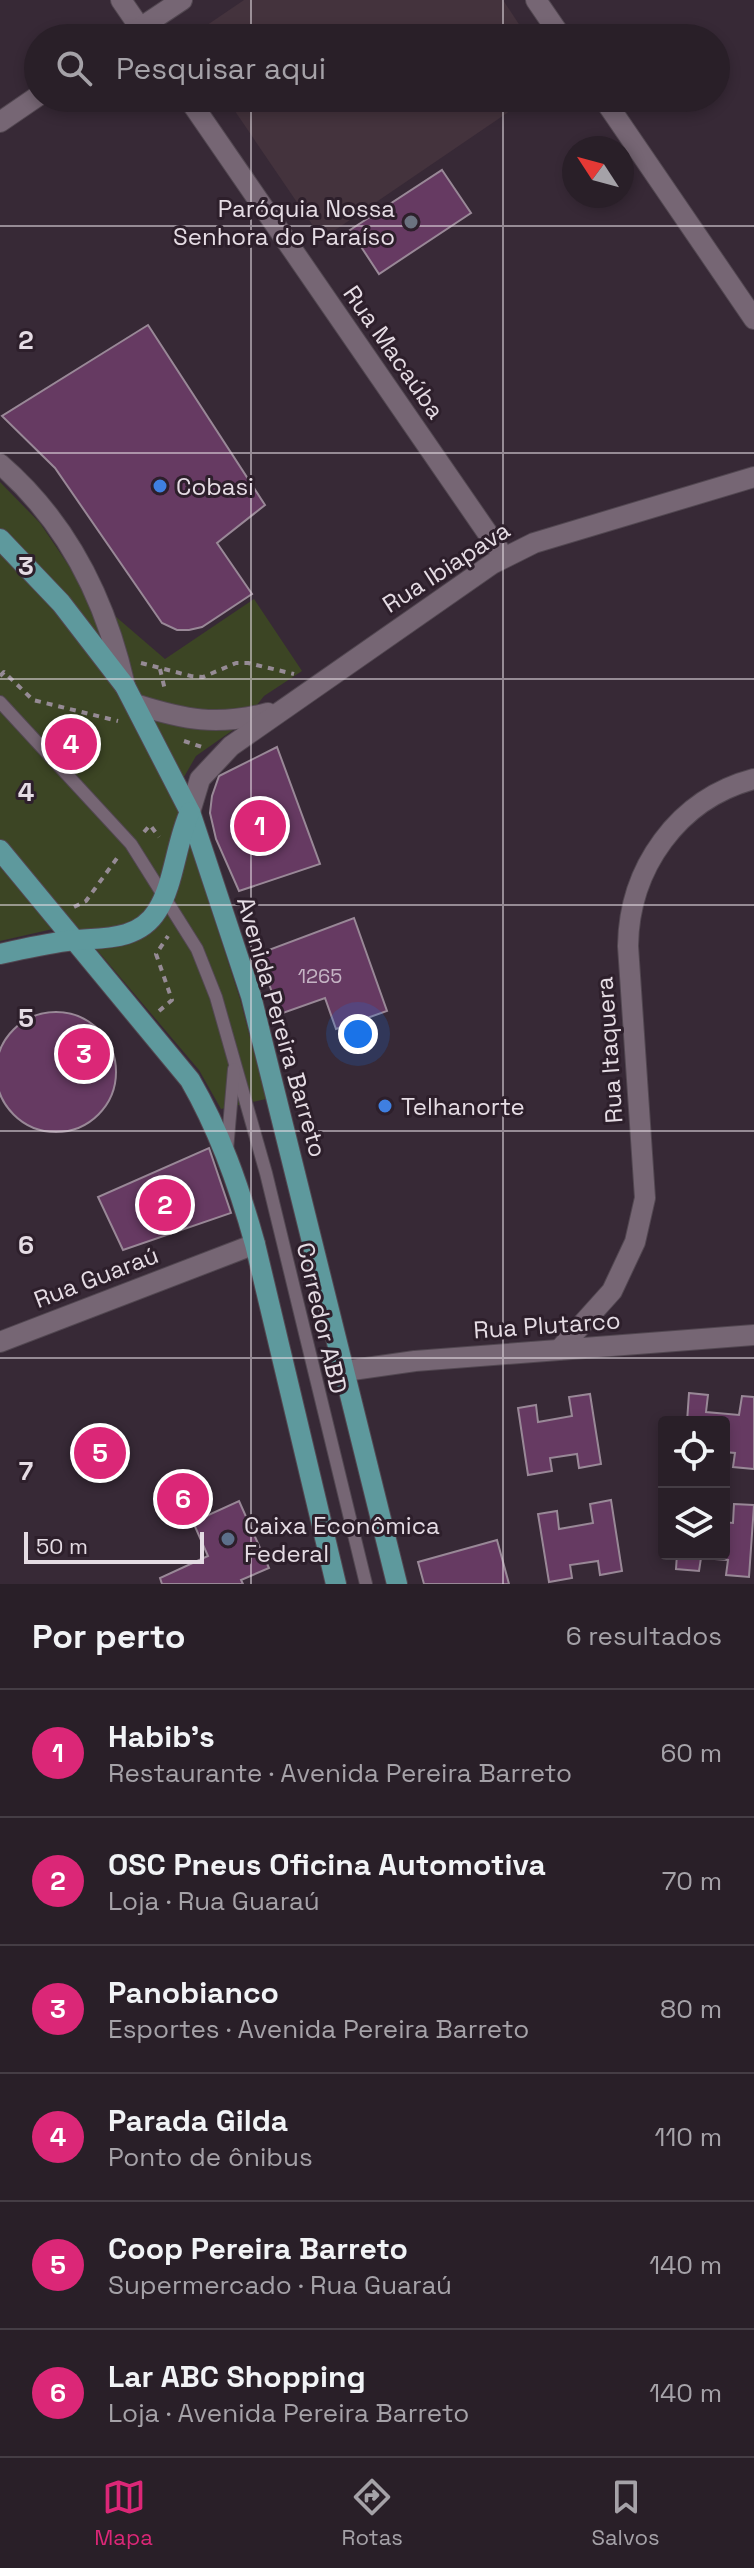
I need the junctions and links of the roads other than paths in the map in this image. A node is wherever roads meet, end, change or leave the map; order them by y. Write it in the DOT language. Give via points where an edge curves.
graph roads {
  1 [pos="121,0"];
  2 [pos="182,0"];
  3 [pos="536,0"];
  4 [pos="132,24"];
  5 [pos="151,24"];
  6 [pos="552,24"];
  7 [pos="24,106"];
  8 [pos="198,112"];
  9 [pos="613,112"];
  10 [pos="0,122"];
  11 [pos="754,319"];
  12 [pos="0,464"];
  13 [pos="754,477"];
  14 [pos="0,539"];
  15 [pos="504,557"];
  16 [pos="130,695"];
  17 [pos="0,702"];
  18 [pos="276,711"];
  19 [pos="754,779"];
  20 [pos="190,812"];
  21 [pos="0,850"];
  22 [pos="165,894"];
  23 [pos="72,940"];
  24 [pos="0,954"];
  25 [pos="235,1061"];
  26 [pos="226,1154"];
  27 [pos="255,1244"];
  28 [pos="754,1335"];
  29 [pos="0,1342"];
  30 [pos="559,1350"];
  31 [pos="345,1371"];
  32 [pos="336,1584"];
  33 [pos="366,1584"];
  34 [pos="397,1584"];
  1 -- 4 [label="street"];
  2 -- 5 [label="street"];
  3 -- 6 [label="street"];
  7 -- 10 [label="street"];
  8 -- 15 [label="street, Rua Macaúba"];
  9 -- 11 [label="street"];
  12 -- 16 [label="street" via="40,503 76,556 102,609"];
  13 -- 15 [label="street, Rua Ibiapava" via="534,543"];
  14 -- 16 [label="main road, Avenida Pereira Barreto" via="61,603"];
  15 -- 18 [label="street, Rua Ibiapava"];
  16 -- 18 [label="street, Rua Ibiapava" via="171,716 213,722"];
  16 -- 20 [label="main road, Avenida Pereira Barreto"];
  17 -- 22 [label="lane, Corredor ABD" via="109,817"];
  18 -- 20 [label="street, Rua Ibiapava" via="200,779"];
  19 -- 30 [label="street, Rua Itaquera" via="681,817 647,864 635,892 628,946 645,1198 635,1242 612,1291"];
  20 -- 22 [label="main road"];
  20 -- 31 [label="main road, Avenida Pereira Barreto" via="251,996"];
  21 -- 23 [label="main road"];
  22 -- 23 [label="main road" via="150,920 126,934"];
  22 -- 25 [label="lane, Corredor ABD" via="197,949"];
  23 -- 24 [label="main road"];
  23 -- 26 [label="main road" via="190,1080"];
  25 -- 26 [label="lane, Corredor ABD"];
  25 -- 33 [label="lane, Corredor ABD"];
  26 -- 27 [label="main road"];
  27 -- 29 [label="street, Rua Guaraú"];
  27 -- 32 [label="main road"];
  28 -- 30 [label="street, Rua Plutarco"];
  30 -- 31 [label="street, Rua Plutarco"];
  31 -- 34 [label="main road, Avenida Pereira Barreto"];
}
